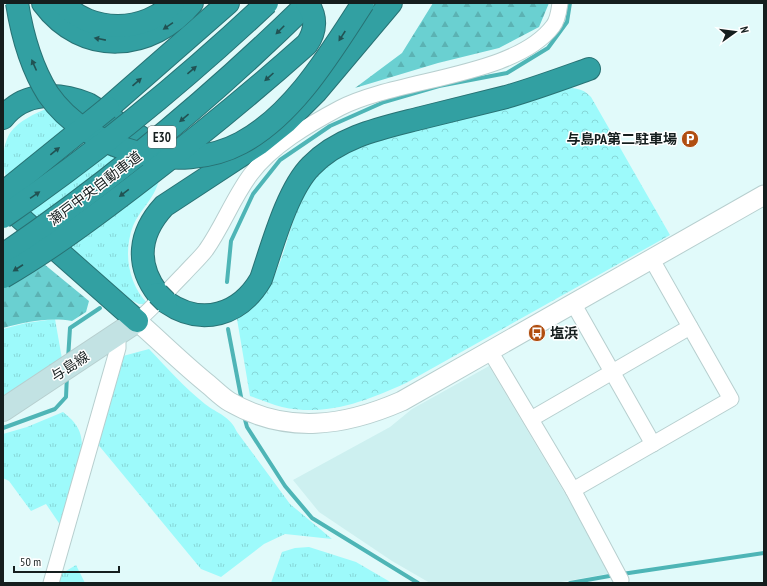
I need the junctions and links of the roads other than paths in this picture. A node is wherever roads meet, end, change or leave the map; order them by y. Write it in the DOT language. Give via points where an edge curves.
graph roads {
  1 [pos="17,3"];
  2 [pos="43,3"];
  3 [pos="63,3"];
  4 [pos="173,3"];
  5 [pos="192,3"];
  6 [pos="228,3"];
  7 [pos="267,3"];
  8 [pos="307,3"];
  9 [pos="363,3"];
  10 [pos="390,3"];
  11 [pos="560,3"];
  12 [pos="589,69"];
  13 [pos="3,118"];
  14 [pos="231,160"];
  15 [pos="3,194"];
  16 [pos="764,195"];
  17 [pos="3,217"];
  18 [pos="3,255"];
  19 [pos="651,258"];
  20 [pos="3,277"];
  21 [pos="573,303"];
  22 [pos="137,321"];
  23 [pos="690,327"];
  24 [pos="118,335"];
  25 [pos="490,351"];
  26 [pos="612,372"];
  27 [pos="3,410"];
  28 [pos="531,418"];
  29 [pos="653,444"];
  30 [pos="573,490"];
  31 [pos="619,576"];
  32 [pos="52,583"];
  9 -- 1 [label="highway, one-way, bridge" via="312,78 265,126 242,143 228,149 213,154 181,157 158,156 117,146 87,131 60,109 48,94 32,61"];
  5 -- 2 [label="highway, one-way" via="181,15 154,34 138,40 121,42 87,37 59,20"];
  3 -- 4 [label="highway" via="89,21 116,26 130,25 157,16"];
  15 -- 6 [label="highway, one-way, bridge" via="108,108"];
  17 -- 7 [label="highway, E30, one-way, bridge" via="146,109 236,33"];
  8 -- 18 [label="highway, 瀬戸中央自動車道 / E30, one-way, bridge" via="206,100 137,158 58,218"];
  8 -- 20 [label="highway, one-way, bridge" via="314,17 315,27 307,44 156,170 88,221"];
  10 -- 14 [label="highway" via="316,92 286,122 260,143"];
  11 -- 22 [label="street" via="554,25 533,46 507,59 408,85 346,105 319,119 267,156 238,193 206,251"];
  12 -- 14 [label="highway" via="508,96 375,130 341,144 311,166 300,180 261,279 245,300 228,310 209,315 185,312 162,298 146,273 143,261 144,244 149,225 164,206"];
  13 -- 14 [label="highway" via="17,105 30,99 44,95 59,95 88,104 184,162 214,165"];
  15 -- 22 [label="highway" via="17,215"];
  16 -- 19 [label="street"];
  19 -- 21 [label="street"];
  19 -- 23 [label="street"];
  21 -- 25 [label="street"];
  21 -- 26 [label="street"];
  22 -- 24 [label="main road, 与島線"];
  22 -- 25 [label="street" via="199,378 230,402 278,420 308,424 356,419 402,401"];
  23 -- 26 [label="street"];
  23 -- 29 [label="street" via="731,399"];
  24 -- 27 [label="main road, 与島線"];
  24 -- 32 [label="street" via="118,348"];
  25 -- 28 [label="street"];
  26 -- 28 [label="street"];
  26 -- 29 [label="street"];
  28 -- 30 [label="street"];
  29 -- 30 [label="street"];
  30 -- 31 [label="street"];
}
